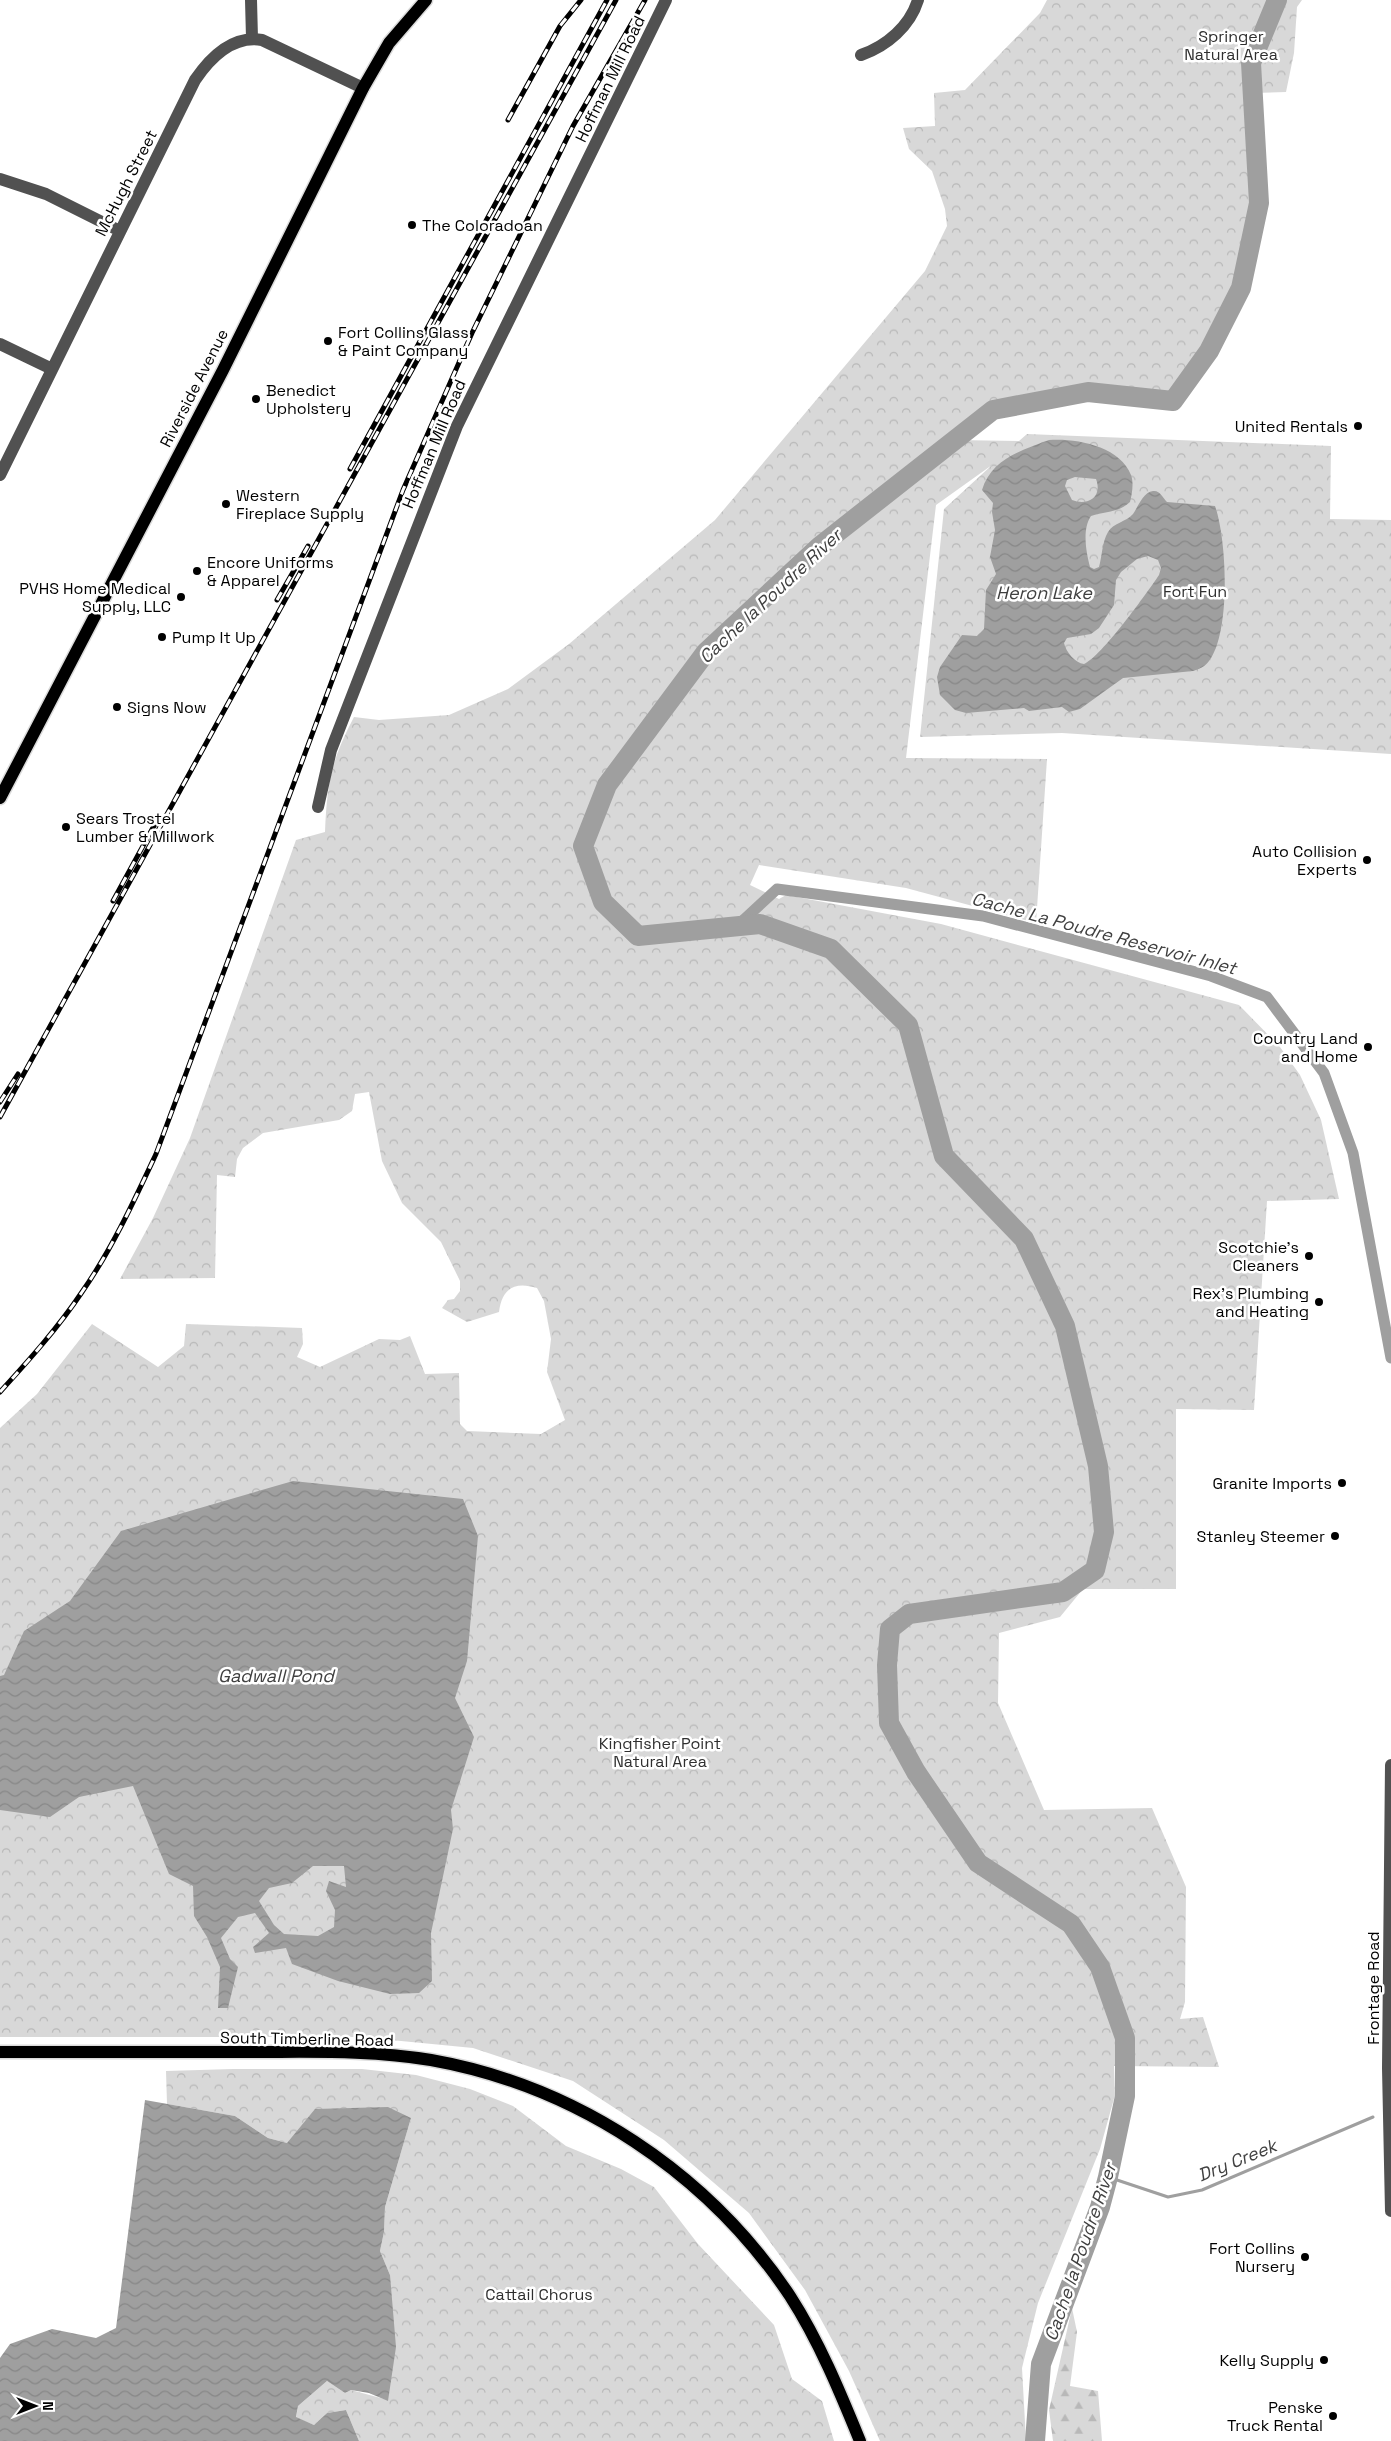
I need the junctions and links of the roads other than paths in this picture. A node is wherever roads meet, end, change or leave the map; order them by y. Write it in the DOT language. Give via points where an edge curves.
graph roads {
  1 [pos="251,0"];
  2 [pos="426,0"];
  3 [pos="666,0"];
  4 [pos="918,0"];
  5 [pos="252,38"];
  6 [pos="861,55"];
  7 [pos="363,88"];
  8 [pos="0,179"];
  9 [pos="120,231"];
  10 [pos="0,344"];
  11 [pos="52,369"];
  12 [pos="0,475"];
  13 [pos="2,789"];
  14 [pos="318,807"];
  15 [pos="1391,1764"];
  16 [pos="0,2052"];
  17 [pos="1390,2068"];
  18 [pos="1391,2211"];
  19 [pos="860,2441"];
  1 -- 5 [label="street"];
  2 -- 7 [label="main road, Riverside Avenue" via="389,43"];
  3 -- 14 [label="street, Hoffman Mill Road" via="457,426 332,750"];
  4 -- 6 [label="street" via="908,20 892,38"];
  5 -- 7 [label="street"];
  5 -- 9 [label="street, McHugh Street" via="222,50 195,80"];
  7 -- 13 [label="main road, Riverside Avenue" via="223,370"];
  8 -- 9 [label="street" via="46,194"];
  9 -- 11 [label="street, McHugh Street"];
  10 -- 11 [label="street"];
  11 -- 12 [label="street, McHugh Street"];
  15 -- 17 [label="street, Frontage Road"];
  16 -- 19 [label="main road, South Timberline Road" via="352,2052 430,2060 510,2080 570,2104 637,2141 691,2183 753,2245 791,2298 825,2360"];
  17 -- 18 [label="street, Frontage Road"];
}
